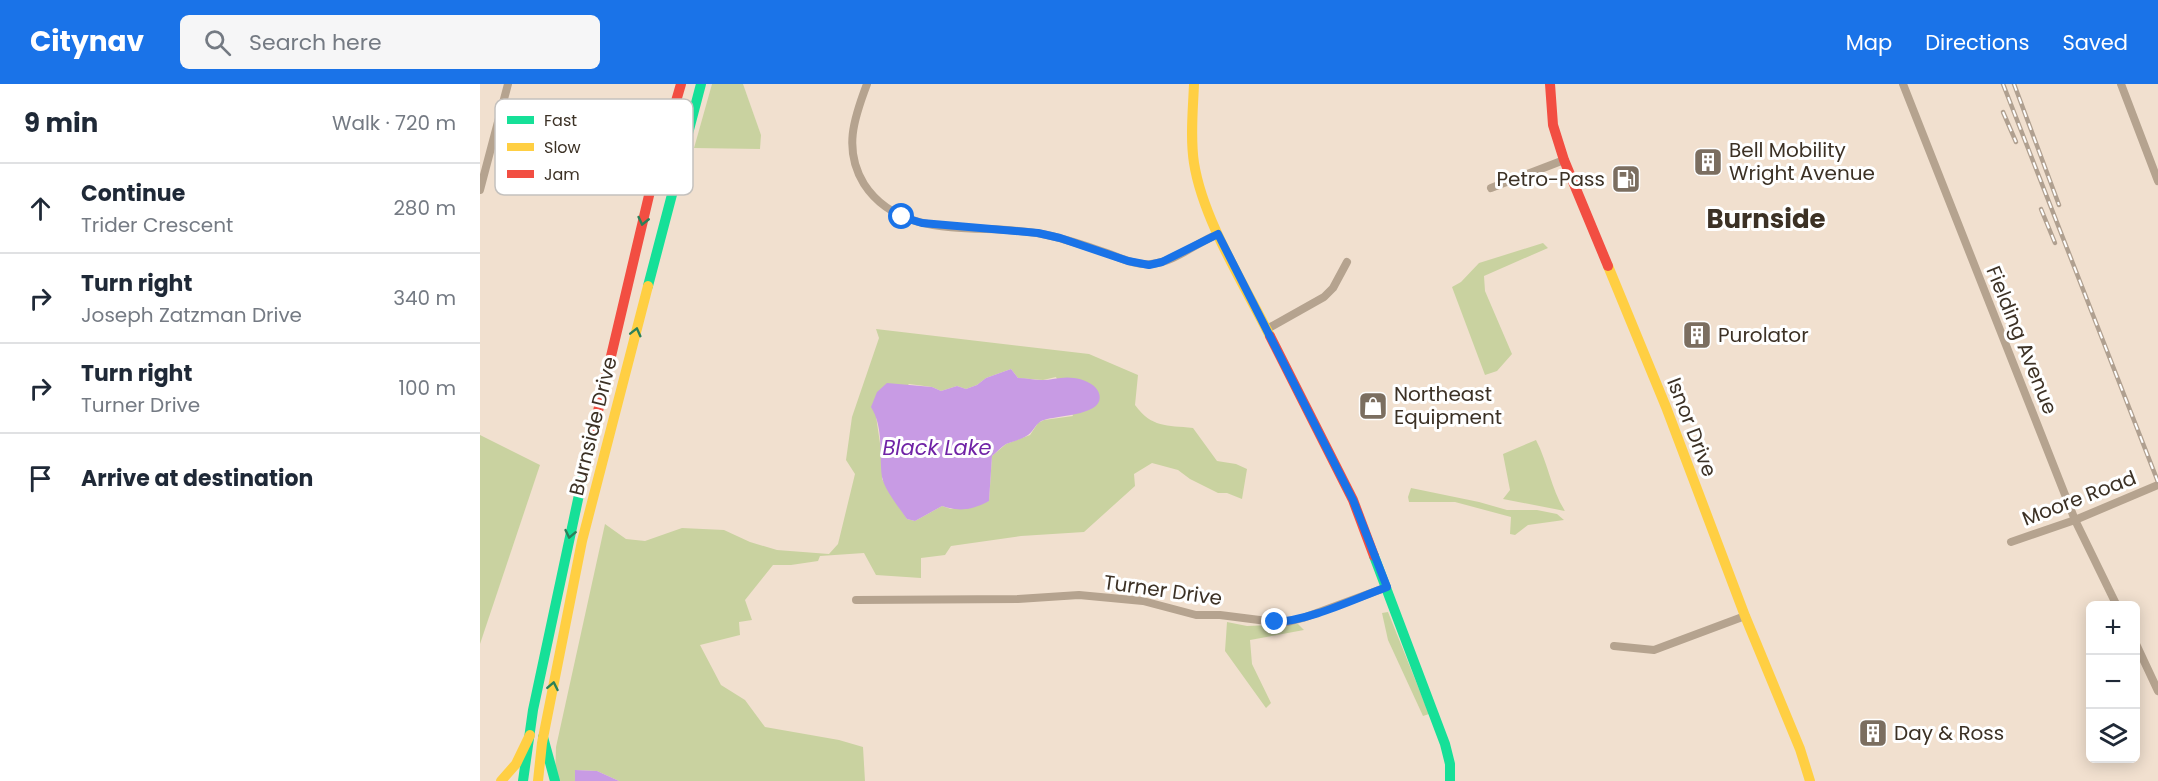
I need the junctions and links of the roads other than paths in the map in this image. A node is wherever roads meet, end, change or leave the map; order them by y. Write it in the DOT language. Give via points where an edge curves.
graph roads {
  1 [pos="508,84"];
  2 [pos="681,84"];
  3 [pos="701,84"];
  4 [pos="867,84"];
  5 [pos="1194,84"];
  6 [pos="1550,84"];
  7 [pos="1903,84"];
  8 [pos="2121,84"];
  9 [pos="504,99"];
  10 [pos="677,99"];
  11 [pos="693,115"];
  12 [pos="495,133"];
  13 [pos="1564,160"];
  14 [pos="2158,181"];
  15 [pos="1491,188"];
  16 [pos="480,190"];
  17 [pos="649,195"];
  18 [pos="672,195"];
  19 [pos="1218,234"];
  20 [pos="1347,262"];
  21 [pos="1267,329"];
  22 [pos="2158,485"];
  23 [pos="2075,520"];
  24 [pos="2011,542"];
  25 [pos="1387,587"];
  26 [pos="856,600"];
  27 [pos="2114,601"];
  28 [pos="1745,616"];
  29 [pos="1614,646"];
  30 [pos="2140,653"];
  31 [pos="2158,691"];
  32 [pos="530,735"];
  33 [pos="543,737"];
  34 [pos="501,781"];
  35 [pos="523,781"];
  36 [pos="538,781"];
  37 [pos="555,781"];
  38 [pos="1450,781"];
  39 [pos="1810,781"];
  1 -- 9 [label="street"];
  2 -- 10 [label="main road, Burnside Drive, one-way"];
  11 -- 3 [label="main road, Burnside Drive, one-way"];
  4 -- 19 [label="street" via="854,118 854,160 878,202 902,217 922,223 1038,233 1149,265"];
  5 -- 19 [label="main road" via="1194,163 1203,199"];
  6 -- 13 [label="main road, Isnor Drive" via="1553,125"];
  7 -- 23 [label="street, Fielding Avenue"];
  8 -- 14 [label="street"];
  12 -- 16 [label="street"];
  13 -- 15 [label="street"];
  13 -- 28 [label="main road, Isnor Drive" via="1666,407"];
  17 -- 32 [label="main road, Burnside Drive, one-way" via="587,454"];
  33 -- 18 [label="main road, Burnside Drive, one-way" via="582,541"];
  19 -- 21 [label="main road"];
  20 -- 21 [label="street" via="1324,297"];
  21 -- 25 [label="main road" via="1353,500"];
  22 -- 23 [label="street, Moore Road"];
  23 -- 24 [label="street, Moore Road"];
  23 -- 27 [label="street, Fielding Avenue"];
  25 -- 26 [label="street, Turner Drive" via="1288,622 1196,615 1143,601 1079,595"];
  25 -- 38 [label="main road" via="1445,744"];
  28 -- 29 [label="street" via="1654,650"];
  28 -- 39 [label="main road, Isnor Drive"];
  30 -- 31 [label="street"];
  32 -- 34 [label="main road" via="516,764"];
  32 -- 35 [label="main road, Burnside Drive"];
  33 -- 36 [label="main road, Burnside Drive"];
  33 -- 37 [label="main road"];
}
